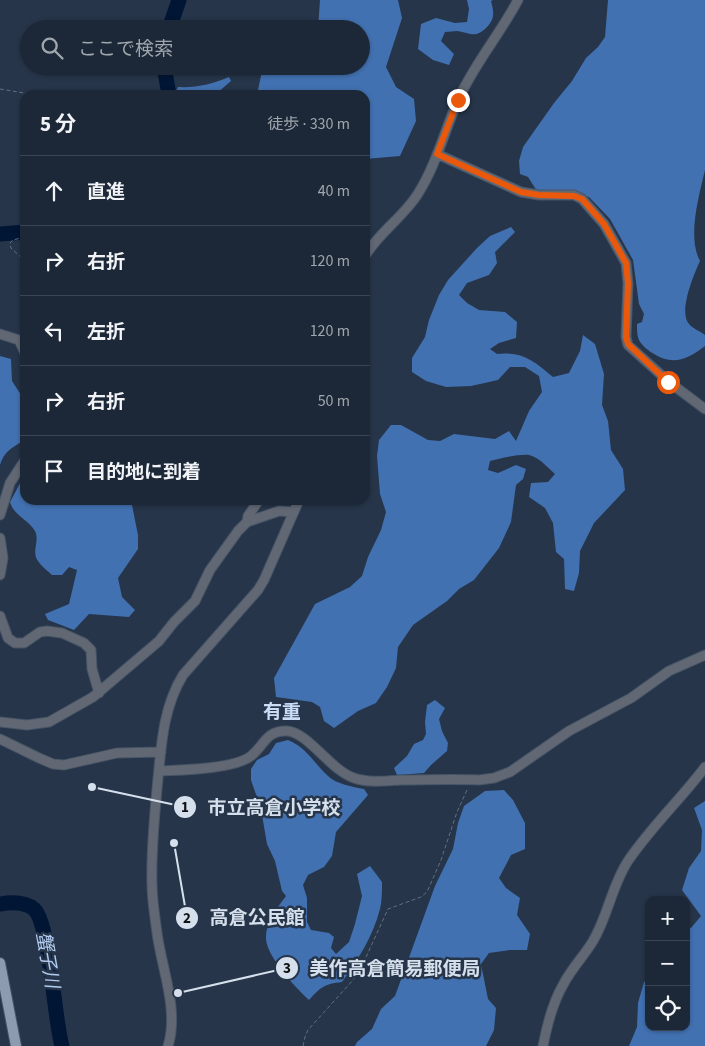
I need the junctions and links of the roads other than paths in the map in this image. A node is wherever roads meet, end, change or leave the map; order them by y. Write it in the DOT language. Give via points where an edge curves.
graph roads {
  1 [pos="518,0"];
  2 [pos="437,154"];
  3 [pos="370,250"];
  4 [pos="0,334"];
  5 [pos="20,342"];
  6 [pos="705,409"];
  7 [pos="20,468"];
  8 [pos="256,505"];
  9 [pos="298,505"];
  10 [pos="294,512"];
  11 [pos="0,515"];
  12 [pos="247,522"];
  13 [pos="0,538"];
  14 [pos="0,575"];
  15 [pos="0,616"];
  16 [pos="705,655"];
  17 [pos="99,693"];
  18 [pos="0,722"];
  19 [pos="0,739"];
  20 [pos="161,752"];
  21 [pos="705,767"];
  22 [pos="159,771"];
  23 [pos="0,963"];
  24 [pos="16,1046"];
  25 [pos="168,1046"];
  26 [pos="543,1046"];
  1 -- 2 [label="street" via="471,75"];
  2 -- 3 [label="street" via="429,176 409,208"];
  2 -- 6 [label="street" via="521,192 582,199 604,224 626,263 628,344 668,382"];
  4 -- 5 [label="street"];
  7 -- 11 [label="street" via="10,483"];
  8 -- 12 [label="street"];
  9 -- 10 [label="street"];
  10 -- 12 [label="street" via="279,511"];
  10 -- 20 [label="street" via="258,590 175,688 166,716"];
  12 -- 17 [label="street" via="210,570 196,601 158,641"];
  13 -- 14 [label="street" via="4,558"];
  15 -- 17 [label="street" via="8,638 14,643 24,643 47,631 62,632 84,642 91,650"];
  16 -- 22 [label="street" via="670,671 630,698 569,730 510,772 494,778 354,778 330,764 299,736 286,731 271,734 243,761"];
  17 -- 18 [label="street" via="49,722 27,725"];
  19 -- 20 [label="street" via="53,764 64,765 117,753"];
  20 -- 22 [label="street"];
  21 -- 26 [label="street" via="627,862 597,934 556,999"];
  22 -- 25 [label="street" via="152,886 160,953 172,1009"];
  23 -- 24 [label="main road"];
}
